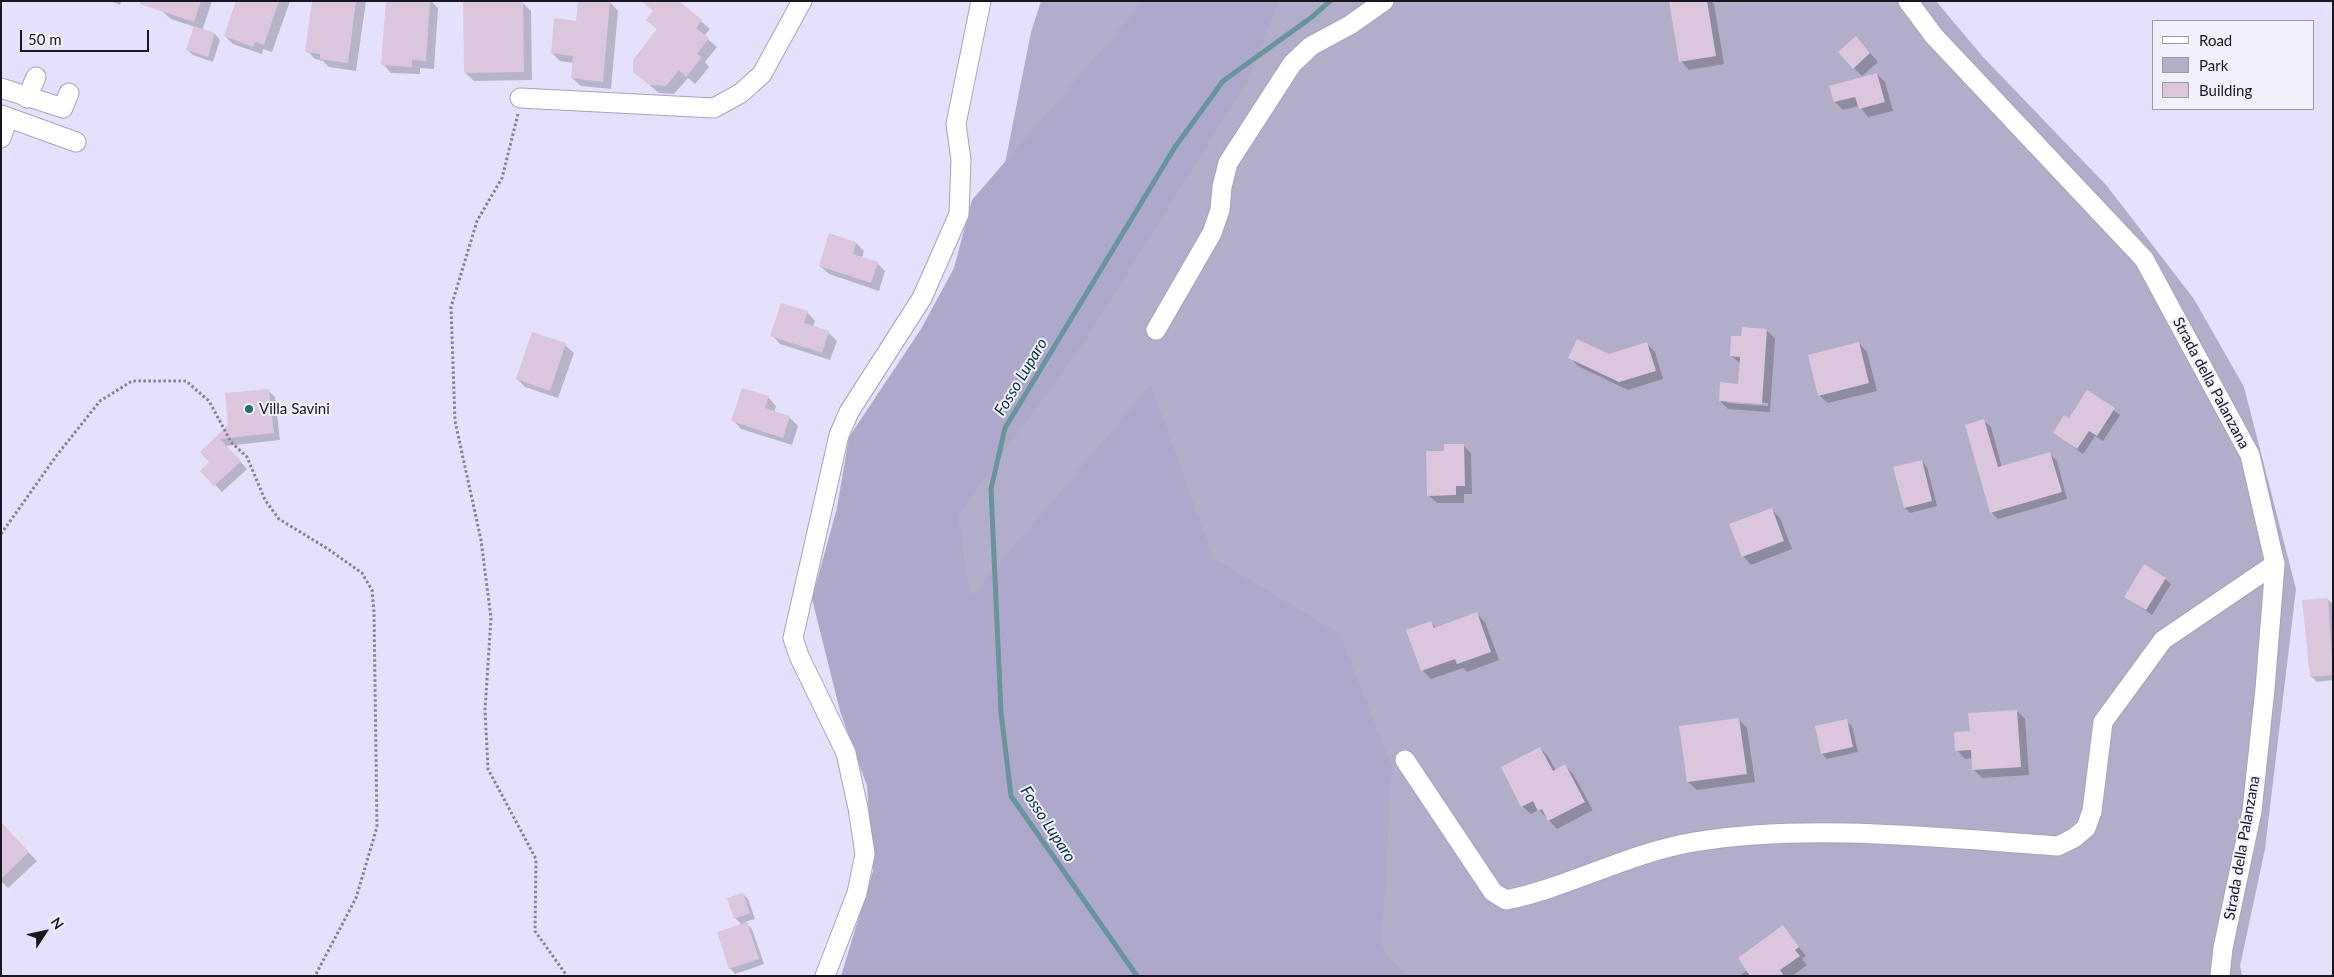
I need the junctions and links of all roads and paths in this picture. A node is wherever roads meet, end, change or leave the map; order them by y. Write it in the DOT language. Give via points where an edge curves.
graph roads {
  1 [pos="802,1"];
  2 [pos="981,1"];
  3 [pos="1384,1"];
  4 [pos="1908,1"];
  5 [pos="36,77"];
  6 [pos="1,88"];
  7 [pos="69,93"];
  8 [pos="27,98"];
  9 [pos="520,98"];
  10 [pos="5,116"];
  11 [pos="1,138"];
  12 [pos="76,142"];
  13 [pos="1156,330"];
  14 [pos="1,534"];
  15 [pos="2276,564"];
  16 [pos="1405,760"];
  17 [pos="315,976"];
  18 [pos="567,976"];
  19 [pos="825,976"];
  20 [pos="2220,976"];
  1 -- 9 [label="street" via="762,74 741,94 714,108"];
  2 -- 19 [label="street" via="956,124 961,160 959,214 922,298 849,412 838,436 793,638 846,753 865,854 857,893"];
  3 -- 13 [label="street" via="1350,25 1311,46 1292,64 1228,163 1220,210 1212,233"];
  4 -- 15 [label="street, Strada della Palanzana" via="1934,36 2144,259 2250,455"];
  5 -- 8 [label="street"];
  6 -- 8 [label="street"];
  7 -- 8 [label="street" via="63,108"];
  9 -- 18 [label="path" via="502,178 476,221 451,307 455,421 481,540 491,618 485,710 488,769 536,860 534,931"];
  10 -- 11 [label="street"];
  10 -- 12 [label="street"];
  14 -- 17 [label="path" via="57,455 100,402 132,381 186,381 209,401 232,442 248,457 265,500 279,519 362,574 372,590 374,612 377,827 356,898"];
  15 -- 16 [label="street" via="2163,640 2103,722 2092,811 2086,828 2058,846 1868,835 1760,834 1693,842 1619,861 1531,895 1506,900 1493,892"];
  15 -- 20 [label="street, Strada della Palanzana" via="2252,811"];
}
